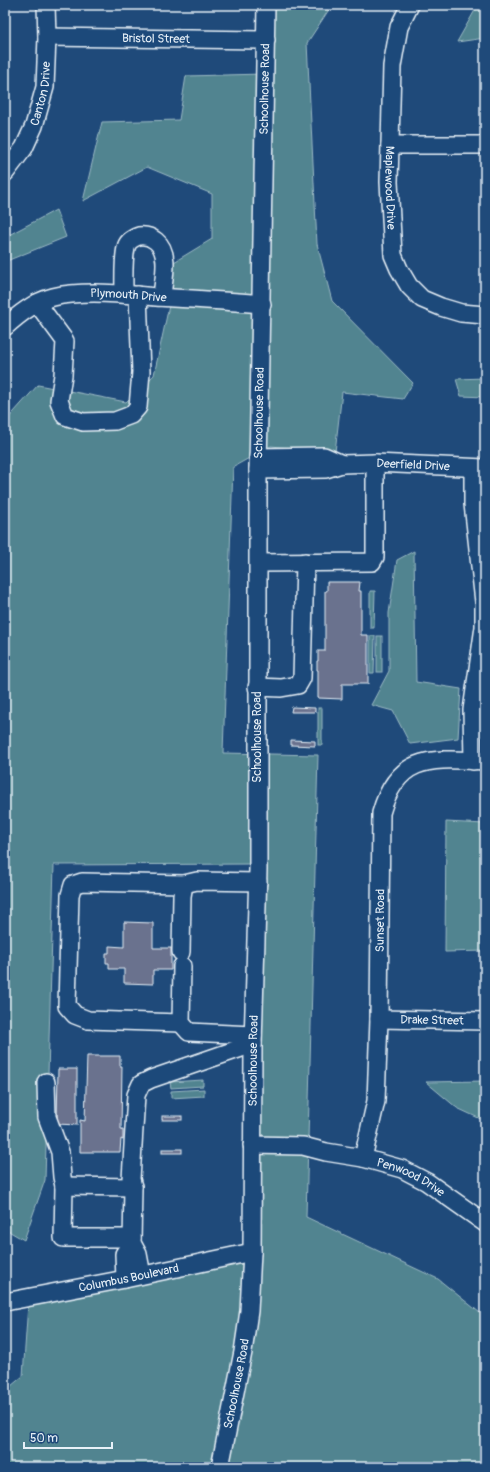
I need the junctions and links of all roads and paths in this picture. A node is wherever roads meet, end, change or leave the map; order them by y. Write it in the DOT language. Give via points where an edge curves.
graph roads {
  1 [pos="46,5"];
  2 [pos="266,5"];
  3 [pos="410,5"];
  4 [pos="47,37"];
  5 [pos="266,40"];
  6 [pos="390,145"];
  7 [pos="485,145"];
  8 [pos="5,173"];
  9 [pos="131,295"];
  10 [pos="162,297"];
  11 [pos="37,303"];
  12 [pos="262,304"];
  13 [pos="485,315"];
  14 [pos="5,327"];
  15 [pos="258,463"];
  16 [pos="375,463"];
  17 [pos="479,468"];
  18 [pos="305,562"];
  19 [pos="259,563"];
  20 [pos="257,686"];
  21 [pos="479,761"];
  22 [pos="258,882"];
  23 [pos="184,884"];
  24 [pos="379,1019"];
  25 [pos="485,1021"];
  26 [pos="181,1023"];
  27 [pos="253,1039"];
  28 [pos="46,1082"];
  29 [pos="252,1150"];
  30 [pos="363,1158"];
  31 [pos="64,1186"];
  32 [pos="133,1187"];
  33 [pos="485,1223"];
  34 [pos="132,1241"];
  35 [pos="252,1252"];
  36 [pos="142,1275"];
  37 [pos="125,1279"];
  38 [pos="5,1302"];
  39 [pos="220,1467"];
  1 -- 4 [label="street, Canton Drive"];
  2 -- 5 [label="street, Schoolhouse Road"];
  3 -- 6 [label="street, Maplewood Drive" via="399,27 392,66"];
  4 -- 5 [label="street, Bristol Street"];
  4 -- 8 [label="street, Canton Drive" via="45,87 34,126 24,148"];
  5 -- 12 [label="street, Schoolhouse Road"];
  6 -- 7 [label="street"];
  6 -- 13 [label="street, Maplewood Drive" via="389,182 393,255 399,269 409,286 422,299 460,313"];
  9 -- 10 [label="street, Plymouth Drive"];
  9 -- 10 [label="street" via="126,247 130,240 139,236 150,237 163,250 165,258"];
  9 -- 11 [label="street, Plymouth Drive" via="70,294"];
  9 -- 11 [label="street" via="141,372 138,407 131,415 115,421 83,422 65,416 59,400 65,341"];
  10 -- 12 [label="street, Plymouth Drive"];
  11 -- 14 [label="street, Plymouth Drive"];
  12 -- 15 [label="street, Schoolhouse Road"];
  15 -- 16 [label="street, Deerfield Drive" via="324,456 342,464"];
  15 -- 19 [label="street, Schoolhouse Road"];
  16 -- 17 [label="street, Deerfield Drive"];
  16 -- 18 [label="street" via="375,557 372,562"];
  17 -- 21 [label="street" via="473,504 484,602 484,627 472,710"];
  18 -- 19 [label="street"];
  18 -- 20 [label="street" via="302,678 298,685 281,688"];
  19 -- 20 [label="street, Schoolhouse Road"];
  20 -- 22 [label="street, Schoolhouse Road"];
  21 -- 24 [label="street, Sunset Road" via="426,761 399,777 385,800 381,813"];
  22 -- 23 [label="street" via="197,881"];
  22 -- 27 [label="street, Schoolhouse Road"];
  23 -- 26 [label="street"];
  23 -- 26 [label="street" via="82,882 73,885 70,895 67,1006 75,1015 88,1020"];
  24 -- 25 [label="street, Drake Street"];
  24 -- 30 [label="street, Sunset Road" via="376,1101"];
  26 -- 27 [label="street" via="189,1032"];
  27 -- 29 [label="street, Schoolhouse Road"];
  27 -- 32 [label="street" via="141,1084 136,1095 131,1179"];
  28 -- 31 [label="street" via="47,1116 60,1152"];
  29 -- 30 [label="street, Penwood Drive" via="303,1146"];
  29 -- 35 [label="street, Schoolhouse Road"];
  30 -- 33 [label="street, Penwood Drive" via="402,1169 427,1182"];
  31 -- 32 [label="street"];
  31 -- 34 [label="street" via="63,1238"];
  32 -- 34 [label="street"];
  34 -- 36 [label="street" via="138,1254"];
  34 -- 37 [label="street" via="124,1254"];
  35 -- 36 [label="street, Columbus Boulevard"];
  35 -- 39 [label="street, Schoolhouse Road" via="249,1311 243,1352"];
  36 -- 37 [label="street, Columbus Boulevard"];
  37 -- 38 [label="street, Columbus Boulevard"];
}
